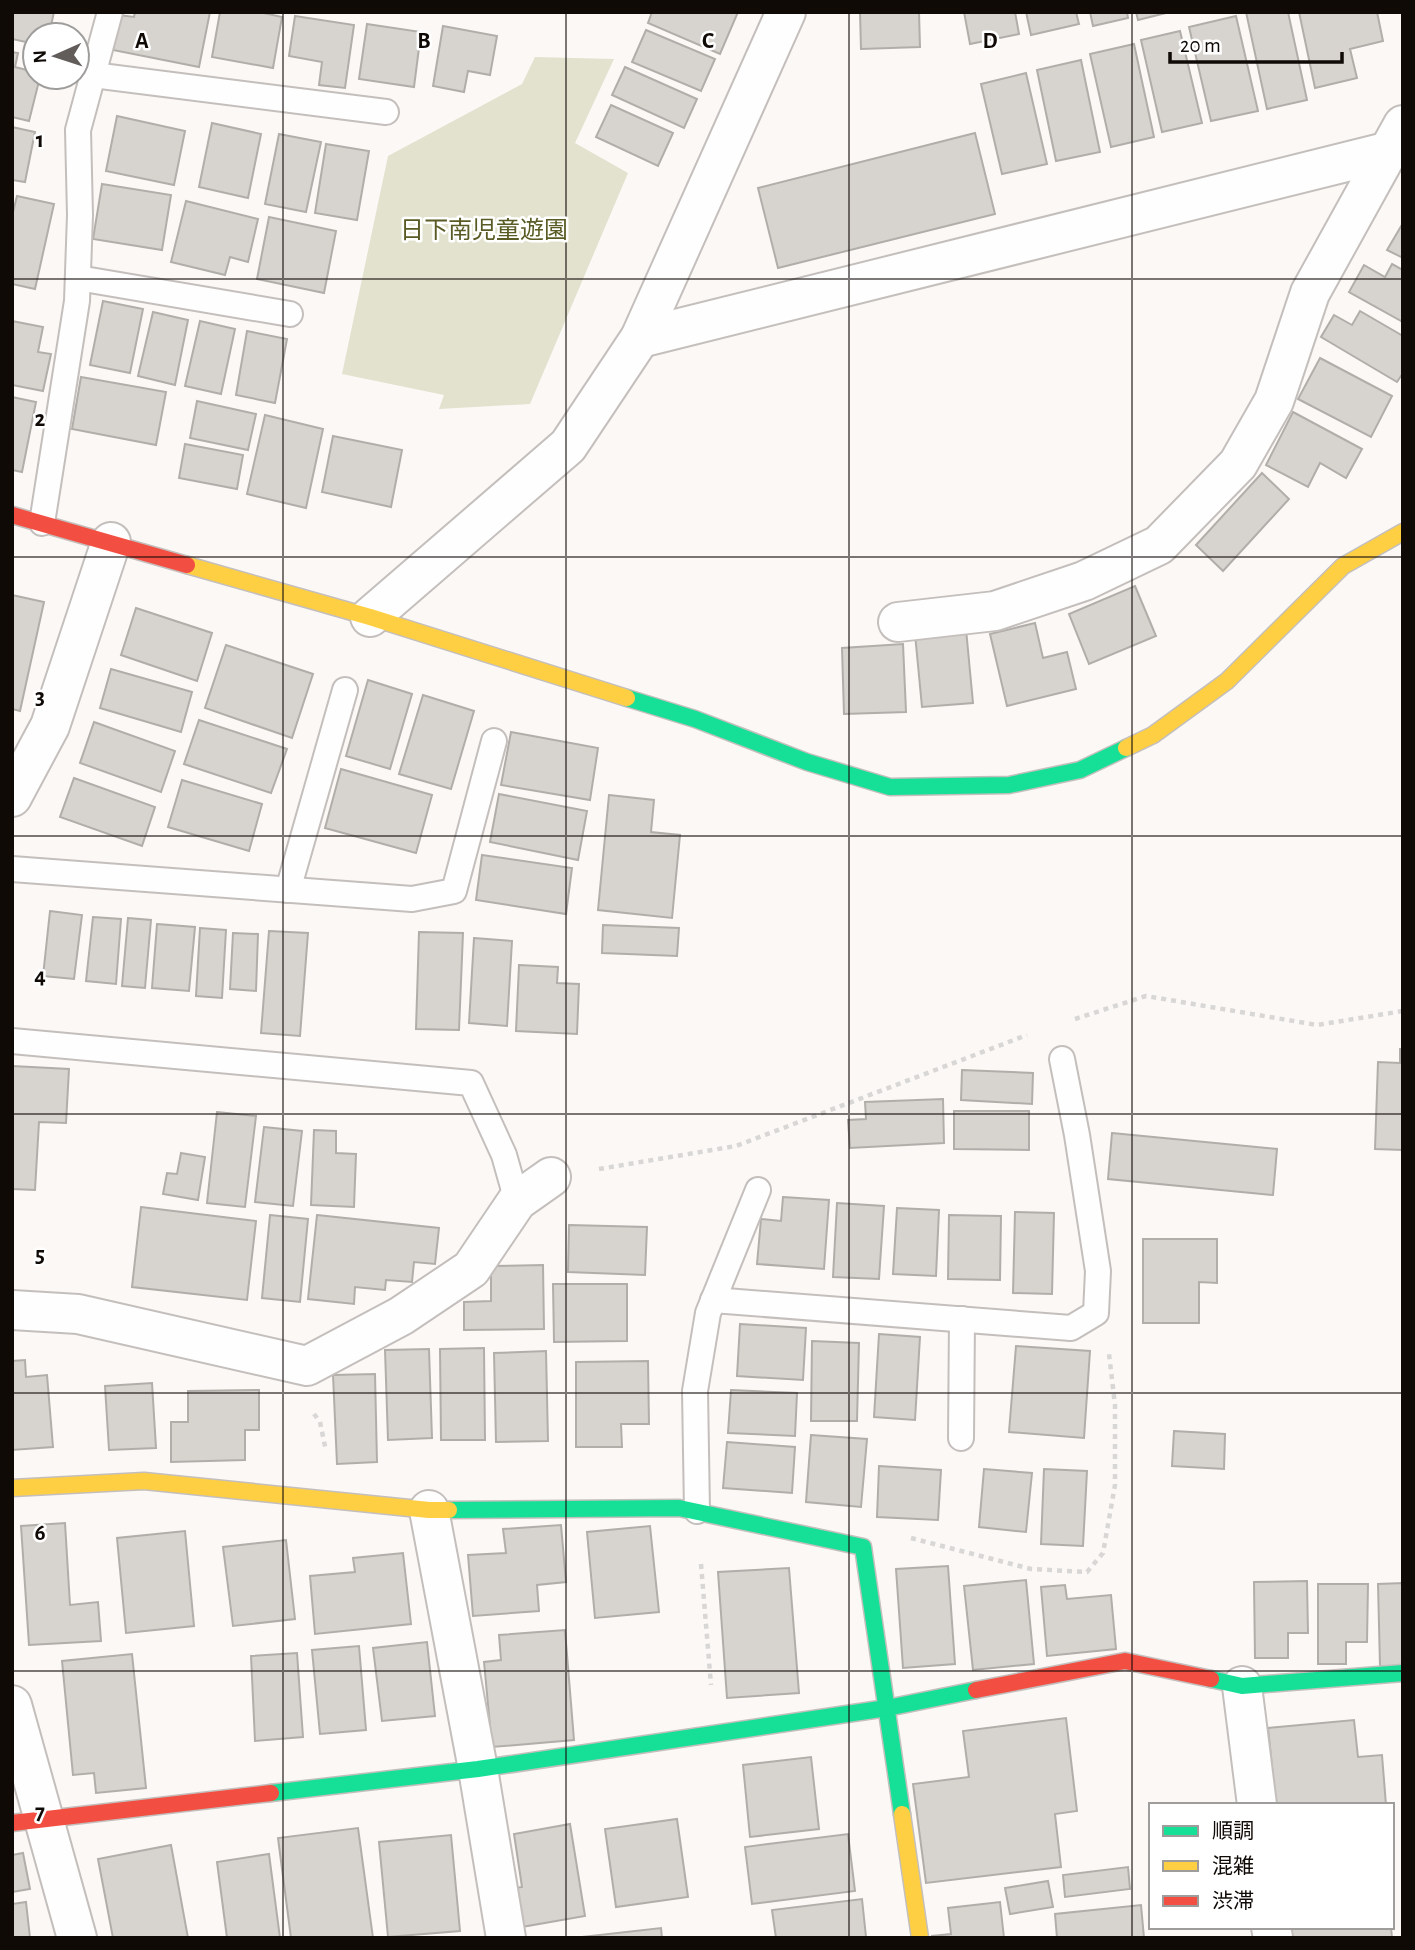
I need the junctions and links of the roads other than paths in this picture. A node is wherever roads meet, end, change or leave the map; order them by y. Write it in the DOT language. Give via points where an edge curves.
graph roads {
  1 [pos="110,12"];
  2 [pos="786,12"];
  3 [pos="93,75"];
  4 [pos="386,112"];
  5 [pos="1396,138"];
  6 [pos="78,278"];
  7 [pos="290,314"];
  8 [pos="640,338"];
  9 [pos="12,515"];
  10 [pos="41,523"];
  11 [pos="1403,532"];
  12 [pos="111,542"];
  13 [pos="370,617"];
  14 [pos="898,622"];
  15 [pos="345,690"];
  16 [pos="494,741"];
  17 [pos="12,797"];
  18 [pos="12,869"];
  19 [pos="288,890"];
  20 [pos="12,1041"];
  21 [pos="1062,1059"];
  22 [pos="551,1177"];
  23 [pos="758,1190"];
  24 [pos="517,1201"];
  25 [pos="713,1300"];
  26 [pos="12,1310"];
  27 [pos="962,1320"];
  28 [pos="961,1438"];
  29 [pos="12,1488"];
  30 [pos="429,1510"];
  31 [pos="697,1511"];
  32 [pos="1403,1673"];
  33 [pos="1242,1686"];
  34 [pos="12,1704"];
  35 [pos="887,1708"];
  36 [pos="478,1769"];
  37 [pos="1257,1803"];
  38 [pos="28,1821"];
  39 [pos="77,1938"];
  40 [pos="506,1938"];
  41 [pos="919,1938"];
  1 -- 3 [label="lane"];
  2 -- 8 [label="street"];
  3 -- 4 [label="lane"];
  3 -- 6 [label="lane" via="78,130"];
  5 -- 8 [label="street"];
  5 -- 14 [label="street" via="1310,293 1274,401 1238,464 1159,545 1084,581 995,611"];
  6 -- 7 [label="lane"];
  6 -- 10 [label="lane"];
  8 -- 13 [label="street" via="568,446"];
  9 -- 10 [label="street"];
  10 -- 12 [label="street"];
  11 -- 13 [label="street" via="1343,566 1227,681 1153,735 1080,770 1009,785 890,787 807,762 695,719"];
  12 -- 13 [label="street"];
  12 -- 17 [label="street" via="50,726"];
  15 -- 19 [label="lane"];
  16 -- 19 [label="lane" via="454,891 411,899"];
  18 -- 19 [label="lane"];
  20 -- 24 [label="lane" via="471,1083 504,1154"];
  21 -- 27 [label="lane" via="1098,1271 1096,1313 1071,1328"];
  22 -- 24 [label="street"];
  23 -- 25 [label="lane"];
  24 -- 26 [label="street" via="471,1269 401,1316 307,1366 78,1314"];
  25 -- 27 [label="lane"];
  25 -- 31 [label="lane" via="695,1391"];
  27 -- 28 [label="lane"];
  29 -- 30 [label="street" via="144,1482"];
  30 -- 31 [label="street"];
  30 -- 36 [label="street"];
  31 -- 35 [label="street" via="863,1546"];
  32 -- 33 [label="street"];
  33 -- 35 [label="street" via="1125,1661"];
  33 -- 37 [label="street"];
  34 -- 38 [label="street"];
  35 -- 36 [label="street"];
  35 -- 41 [label="street"];
  36 -- 38 [label="street"];
  36 -- 40 [label="street"];
  38 -- 39 [label="street"];
}
